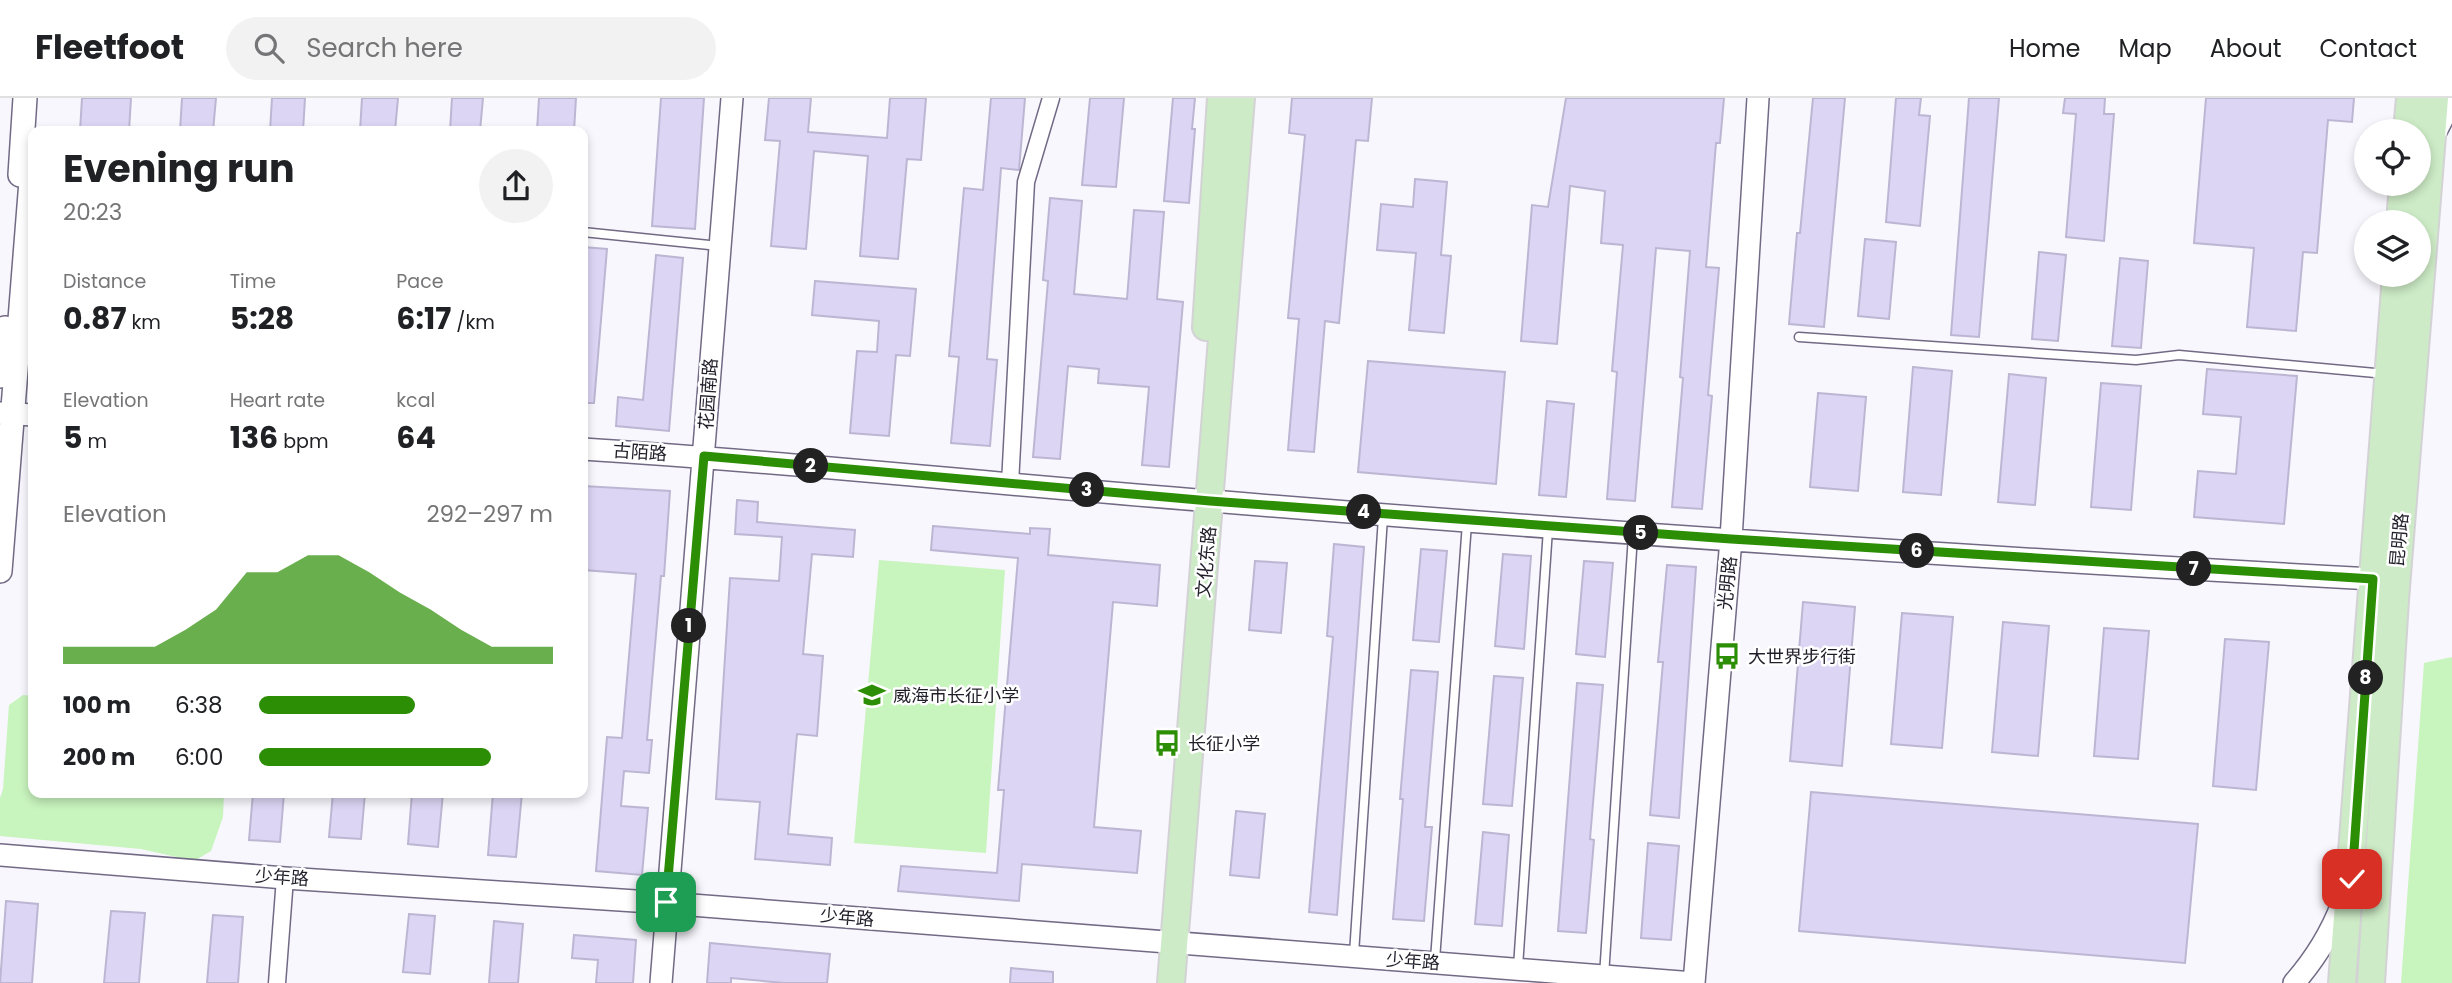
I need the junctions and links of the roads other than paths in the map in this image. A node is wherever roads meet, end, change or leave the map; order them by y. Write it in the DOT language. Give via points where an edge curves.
graph roads {
  1 [pos="25,98"];
  2 [pos="38,98"];
  3 [pos="732,98"];
  4 [pos="1051,98"];
  5 [pos="1221,98"];
  6 [pos="1241,98"];
  7 [pos="1758,98"];
  8 [pos="2435,98"];
  9 [pos="2452,98"];
  10 [pos="2412,116"];
  11 [pos="35,126"];
  12 [pos="28,183"];
  13 [pos="588,233"];
  14 [pos="719,246"];
  15 [pos="2395,287"];
  16 [pos="1799,337"];
  17 [pos="2389,374"];
  18 [pos="0,376"];
  19 [pos="16,414"];
  20 [pos="588,449"];
  21 [pos="704,456"];
  22 [pos="1010,484"];
  23 [pos="1203,501"];
  24 [pos="1383,514"];
  25 [pos="1468,520"];
  26 [pos="1548,526"];
  27 [pos="1633,532"];
  28 [pos="1731,539"];
  29 [pos="0,571"];
  30 [pos="2373,579"];
  31 [pos="0,855"];
  32 [pos="285,878"];
  33 [pos="2352,879"];
  34 [pos="666,902"];
  35 [pos="1165,942"];
  36 [pos="1353,957"];
  37 [pos="1435,963"];
  38 [pos="1517,970"];
  39 [pos="1604,976"];
  40 [pos="277,983"];
  41 [pos="661,983"];
  42 [pos="1153,983"];
  43 [pos="1171,983"];
  44 [pos="1694,983"];
  45 [pos="2294,983"];
  46 [pos="2342,983"];
  47 [pos="2371,983"];
  1 -- 12 [label="main road"];
  2 -- 11 [label="main road"];
  3 -- 14 [label="street, 花园南路"];
  4 -- 22 [label="street" via="1026,182"];
  5 -- 23 [label="main road"];
  6 -- 23 [label="main road, 文化东路"];
  7 -- 28 [label="street, 光明路"];
  8 -- 10 [label="main road, 昆明路"];
  9 -- 10 [label="main road"];
  10 -- 47 [label="main road, 昆明路" via="2395,600"];
  12 -- 18 [label="main road"];
  12 -- 19 [label="main road"];
  13 -- 14 [label="lane"];
  14 -- 21 [label="street, 花园南路"];
  15 -- 17 [label="main road, 昆明路"];
  16 -- 17 [label="lane" via="2136,360 2179,355"];
  17 -- 30 [label="main road, 昆明路"];
  19 -- 29 [label="main road"];
  20 -- 21 [label="street, 古陌路"];
  21 -- 22 [label="street, 古陌路"];
  21 -- 34 [label="street, 花园南路"];
  22 -- 23 [label="street, 古陌路"];
  23 -- 24 [label="street, 古陌路"];
  23 -- 35 [label="main road, 文化东路"];
  24 -- 25 [label="street, 古陌路"];
  24 -- 36 [label="lane"];
  25 -- 26 [label="street, 古陌路"];
  25 -- 37 [label="lane"];
  26 -- 27 [label="street, 古陌路"];
  26 -- 38 [label="lane"];
  27 -- 28 [label="street, 古陌路"];
  27 -- 39 [label="lane"];
  28 -- 30 [label="street, 古陌路"];
  28 -- 44 [label="street, 光明路"];
  30 -- 33 [label="main road, 昆明路"];
  31 -- 32 [label="street, 少年路"];
  32 -- 34 [label="street, 少年路"];
  32 -- 40 [label="street"];
  33 -- 45 [label="street" via="2333,928"];
  33 -- 46 [label="main road, 昆明路"];
  34 -- 35 [label="street, 少年路"];
  34 -- 41 [label="street, 花园南路"];
  35 -- 36 [label="street, 少年路"];
  35 -- 42 [label="main road"];
  35 -- 43 [label="main road, 文化东路"];
  36 -- 37 [label="street, 少年路"];
  37 -- 38 [label="street, 少年路"];
  38 -- 39 [label="street, 少年路"];
  39 -- 44 [label="street, 少年路"];
}
